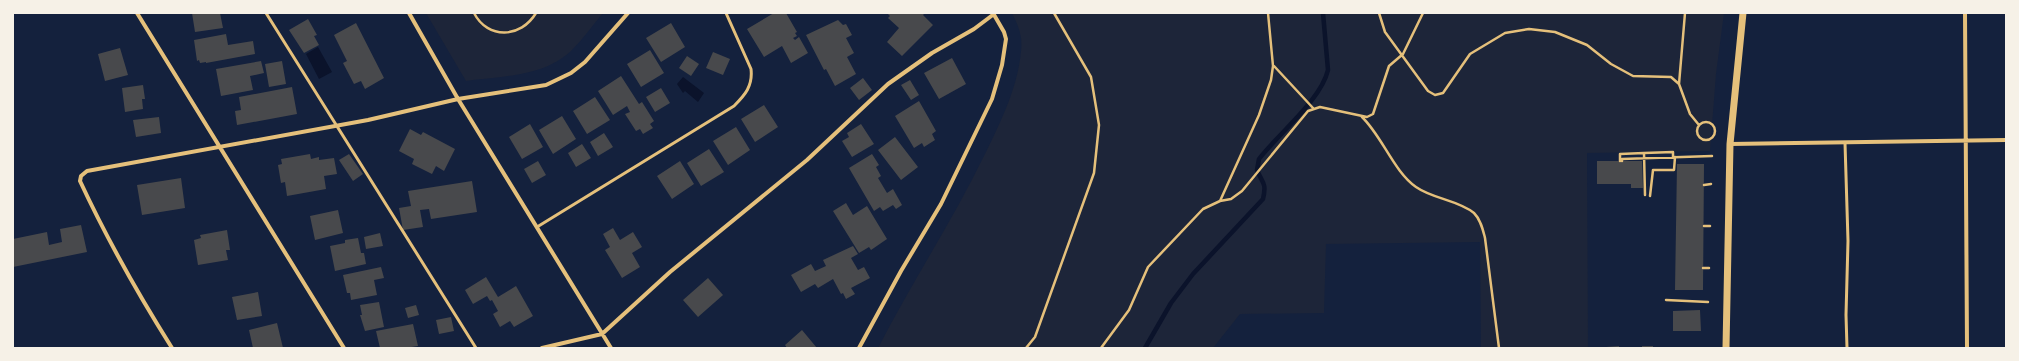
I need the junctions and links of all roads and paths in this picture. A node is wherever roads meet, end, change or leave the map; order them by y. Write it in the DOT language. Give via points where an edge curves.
graph roads {
  1 [pos="137,13"];
  2 [pos="266,13"];
  3 [pos="409,13"];
  4 [pos="474,13"];
  5 [pos="536,13"];
  6 [pos="628,13"];
  7 [pos="726,13"];
  8 [pos="1054,13"];
  9 [pos="1268,13"];
  10 [pos="1379,13"];
  11 [pos="1423,13"];
  12 [pos="1685,13"];
  13 [pos="1743,13"];
  14 [pos="1965,13"];
  15 [pos="993,14"];
  16 [pos="1403,54"];
  17 [pos="1273,66"];
  18 [pos="1679,84"];
  19 [pos="458,99"];
  20 [pos="1313,108"];
  21 [pos="1362,116"];
  22 [pos="1699,125"];
  23 [pos="338,126"];
  24 [pos="2006,140"];
  25 [pos="1966,141"];
  26 [pos="1845,143"];
  27 [pos="1730,144"];
  28 [pos="219,147"];
  29 [pos="1644,153"];
  30 [pos="1712,156"];
  31 [pos="1674,157"];
  32 [pos="1711,184"];
  33 [pos="1645,185"];
  34 [pos="1651,185"];
  35 [pos="1704,185"];
  36 [pos="1645,195"];
  37 [pos="1650,196"];
  38 [pos="1220,201"];
  39 [pos="1704,226"];
  40 [pos="1710,226"];
  41 [pos="538,227"];
  42 [pos="1703,268"];
  43 [pos="1709,268"];
  44 [pos="1666,300"];
  45 [pos="1708,302"];
  46 [pos="602,334"];
  47 [pos="172,348"];
  48 [pos="344,348"];
  49 [pos="476,348"];
  50 [pos="542,348"];
  51 [pos="611,348"];
  52 [pos="859,348"];
  53 [pos="1026,348"];
  54 [pos="1101,348"];
  55 [pos="1499,348"];
  56 [pos="1726,348"];
  57 [pos="1848,348"];
  58 [pos="1968,348"];
  1 -- 28 [label="street"];
  2 -- 23 [label="lane"];
  3 -- 19 [label="street"];
  4 -- 5 [label="path" via="489,30 505,34 518,30 531,21"];
  6 -- 19 [label="street" via="585,62 556,81 530,88"];
  7 -- 41 [label="lane" via="751,69 751,83 744,97 734,106"];
  8 -- 53 [label="path" via="1091,77 1099,125 1094,173 1035,337"];
  9 -- 17 [label="path"];
  10 -- 16 [label="path" via="1385,32"];
  11 -- 16 [label="path"];
  12 -- 18 [label="path"];
  13 -- 27 [label="street"];
  14 -- 25 [label="street"];
  15 -- 46 [label="street" via="888,84 807,160 670,272"];
  15 -- 52 [label="street" via="1006,40 992,99 941,204 900,271"];
  16 -- 18 [label="path" via="1428,91 1439,95 1470,54 1505,33 1529,29 1556,32 1587,46 1633,76 1671,78"];
  16 -- 21 [label="path" via="1389,66 1372,114 1370,117"];
  17 -- 20 [label="path"];
  17 -- 38 [label="path" via="1259,115"];
  18 -- 22 [label="path" via="1690,114"];
  19 -- 23 [label="street"];
  19 -- 41 [label="street"];
  20 -- 21 [label="path" via="1320,107"];
  20 -- 38 [label="path" via="1237,196 1231,200"];
  21 -- 55 [label="path" via="1395,164 1415,187 1434,197 1464,207 1481,223"];
  22 -- 22 [label="path" via="1697,133 1700,138 1706,140 1712,137 1715,132 1712,124 1704,122"];
  23 -- 28 [label="street"];
  23 -- 49 [label="lane"];
  24 -- 25 [label="street"];
  25 -- 26 [label="street"];
  25 -- 58 [label="street"];
  26 -- 27 [label="street"];
  26 -- 57 [label="lane"];
  27 -- 56 [label="street"];
  28 -- 47 [label="street" via="87,171 81,176 80,181 97,217"];
  28 -- 48 [label="street"];
  29 -- 31 [label="path" via="1673,152"];
  29 -- 31 [label="path" via="1620,154 1621,161"];
  29 -- 33 [label="path"];
  30 -- 31 [label="path"];
  31 -- 34 [label="path" via="1674,170 1653,170"];
  32 -- 35 [label="path"];
  33 -- 34 [label="path"];
  33 -- 36 [label="path"];
  34 -- 37 [label="path"];
  38 -- 54 [label="path" via="1204,209 1148,267 1129,310"];
  39 -- 40 [label="path"];
  41 -- 46 [label="street"];
  42 -- 43 [label="path"];
  44 -- 45 [label="path"];
  46 -- 50 [label="street"];
  46 -- 51 [label="street"];
}
